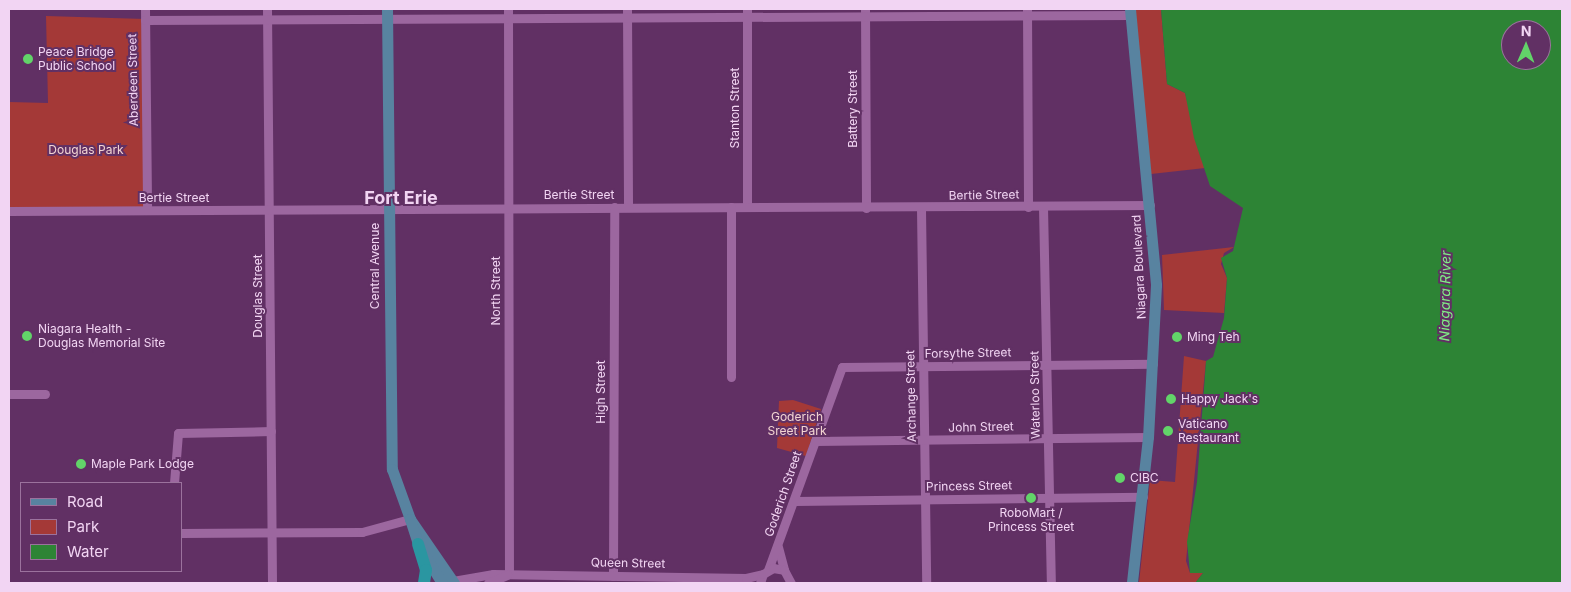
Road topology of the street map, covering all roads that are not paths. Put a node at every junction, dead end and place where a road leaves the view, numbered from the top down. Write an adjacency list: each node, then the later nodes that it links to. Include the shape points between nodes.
1 (145, 9): 11 (street, Aberdeen Street)
2 (267, 9): 10 (street, Douglas Street)
3 (627, 12): 4 (street); 8 (street); 15 (street)
4 (747, 12): 9 (street); 17 (street, Stanton Street)
5 (1027, 12): 6 (street); 9 (street); 18 (street)
6 (1130, 12): 12 (main road, Niagara Boulevard)
7 (387, 13): 8 (street); 10 (street); 13 (main road, Central Avenue)
8 (508, 13): 20 (street, North Street)
9 (865, 13): 21 (street, Battery Street)
10 (267, 19): 11 (street); 24 (street, Douglas Street)
11 (145, 20): 23 (street, Aberdeen Street)
12 (1150, 205): 19 (street, Bertie Street); 27 (main road, Niagara Boulevard, via 1156,285)
13 (389, 207): 20 (street, Bertie Street); 24 (street, Bertie Street); 43 (main road, Central Avenue, via 391,452 393,480)
14 (614, 207): 15 (street, Bertie Street); 20 (street, Bertie Street); 51 (street, High Street)
15 (628, 207): 16 (street, Bertie Street)
16 (732, 207): 17 (street, Bertie Street); 30 (street)
17 (747, 207): 21 (street, Bertie Street)
18 (1028, 207): 19 (street, Bertie Street); 22 (street, Bertie Street)
19 (1043, 207): 26 (street, Waterloo Street)
20 (508, 208): 50 (street, North Street)
21 (866, 208): 22 (street, Bertie Street)
22 (921, 209): 28 (street, Archange Street)
23 (147, 210): 24 (street, Bertie Street); 25 (street, Bertie Street)
24 (270, 210): 33 (street, Douglas Street)
25 (9, 211)
26 (1047, 364): 27 (street, Forsythe Street); 28 (street, Forsythe Street); 35 (street, Waterloo Street)
27 (1153, 364): 34 (main road, Niagara Boulevard)
28 (923, 366): 29 (street, Forsythe Street); 36 (street, Archange Street)
29 (844, 367): 37 (street, Goderich Street, via 836,377)
30 (731, 377)
31 (9, 394): 32 (street)
32 (45, 394)
33 (271, 431): 38 (street, via 178,433); 45 (street, Douglas Street)
34 (1148, 437): 35 (street, John Street); 39 (main road, Niagara Boulevard)
35 (1048, 438): 36 (street, John Street); 40 (street, Waterloo Street)
36 (924, 440): 37 (street, John Street); 41 (street, Archange Street)
37 (815, 441): 42 (street, Goderich Street)
38 (174, 482)
39 (1143, 497): 40 (street, Princess Street); 62 (main road, Niagara Boulevard)
40 (1049, 498): 41 (street, Princess Street); 61 (street, Waterloo Street)
41 (925, 499): 42 (street, Princess Street); 60 (street, Archange Street)
42 (795, 501): 47 (street, Goderich Street)
43 (410, 519): 45 (street, via 362,532); 46 (main road, Central Avenue); 55 (main road, Central Avenue)
44 (182, 533): 45 (street)
45 (272, 533): 53 (street, Douglas Street)
46 (418, 544): 54 (highway, via 426,570); 55 (main road, Central Avenue)
47 (778, 547): 48 (street, Goderich Street); 49 (street, Goderich Street)
48 (784, 570): 49 (street, Queen Street); 59 (street, Goderich Street)
49 (765, 572): 52 (street, Queen Street); 58 (street, Goderich Street)
50 (509, 574): 51 (street, Queen Street); 55 (street, Queen Street); 56 (street, Queen Street); 57 (street)
51 (613, 576): 52 (street, Queen Street)
52 (750, 581)
53 (272, 583)
54 (424, 583)
55 (448, 583)
56 (467, 583)
57 (488, 583)
58 (760, 583)
59 (791, 583)
60 (926, 583)
61 (1051, 583)
62 (1132, 583)

